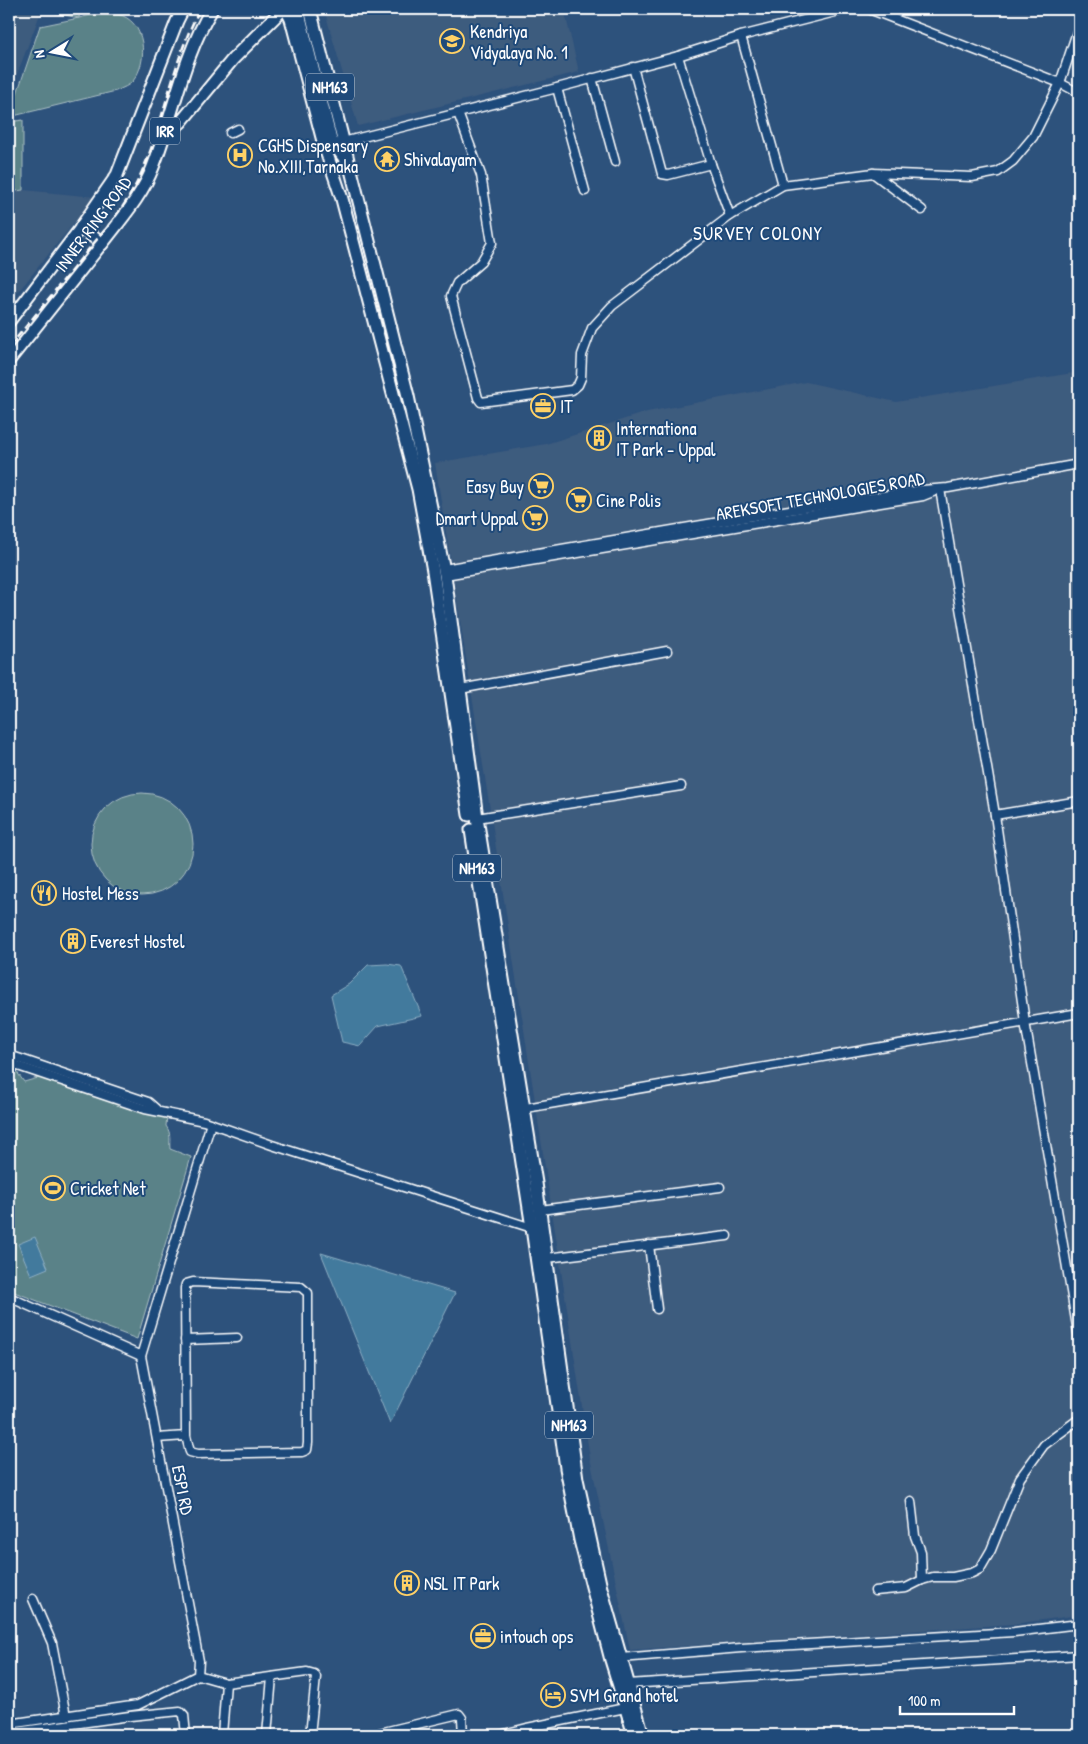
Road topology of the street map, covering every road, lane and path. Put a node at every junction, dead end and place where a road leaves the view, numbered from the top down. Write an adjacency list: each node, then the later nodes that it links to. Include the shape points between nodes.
1 (183, 9): 26 (highway, INNER RING ROAD / IRR, via 117,175)
2 (212, 9): 17 (highway, INNER RING ROAD / IRR, via 195,44)
3 (284, 9): 17 (highway, via 233,59 181,122); 43 (highway, NH163, via 292,19 418,489)
4 (298, 9): 18 (highway, NH163, via 331,140)
5 (310, 9): 18 (highway, NH163)
6 (848, 9): 9 (street)
7 (869, 9): 13 (street)
8 (1079, 26): 13 (street)
9 (741, 36): 10 (street); 22 (street)
10 (678, 56): 11 (street); 20 (street)
11 (633, 67): 12 (street); 20 (street, via 662,174)
12 (592, 78): 14 (street); 19 (street)
13 (1060, 83): 15 (street); 21 (street, via 1033,137 1013,161 998,172 972,177)
14 (557, 88): 16 (street); 23 (street)
15 (1079, 93)
16 (458, 113): 18 (street); 25 (street, via 481,175 492,243 481,262 457,283 451,296 481,402 572,390 581,378 582,355 592,328 612,306)
17 (163, 137): 27 (highway, INNER RING ROAD / IRR, via 136,201)
18 (339, 143): 32 (highway, NH163, via 350,166 408,396)
19 (615, 162)
20 (711, 164): 25 (street)
21 (873, 173): 22 (street); 24 (street)
22 (783, 185): 25 (street)
23 (585, 191)
24 (922, 210)
25 (730, 216)
26 (82, 227): 27 (highway); 28 (main road, INNER RING ROAD / IRR)
27 (102, 244): 29 (main road, INNER RING ROAD / IRR)
28 (9, 322)
29 (9, 361)
30 (1079, 464): 31 (street, AREKSOFT TECHNOLOGIES ROAD)
31 (940, 489): 32 (street, AREKSOFT TECHNOLOGIES ROAD, via 923,496); 37 (street)
32 (444, 572): 34 (highway, NH163)
33 (667, 651): 34 (street)
34 (460, 689): 38 (highway, NH163)
35 (681, 786): 38 (street)
36 (1079, 801): 37 (street)
37 (995, 815): 40 (street)
38 (477, 818): 43 (highway, NH163)
39 (1079, 1013): 40 (street)
40 (1025, 1022): 43 (street); 55 (street)
41 (9, 1055): 44 (street, via 148,1102)
42 (9, 1063): 44 (street)
43 (518, 1109): 47 (highway, NH163); 48 (highway, NH163)
44 (157, 1110): 45 (street)
45 (211, 1123): 48 (street); 57 (street, ESPI RD)
46 (720, 1187): 47 (street)
47 (540, 1210): 48 (highway, NH163)
48 (537, 1228): 51 (highway, NH163); 63 (highway, NH163, via 564,1459 580,1540)
49 (727, 1236): 50 (street)
50 (649, 1245): 51 (street); 53 (street)
51 (547, 1258): 63 (highway, NH163, via 577,1479)
52 (9, 1297): 57 (street)
53 (657, 1309)
54 (237, 1338): 56 (street)
55 (1079, 1338)
56 (185, 1340): 59 (street); 59 (street, via 186,1284 291,1286 301,1287 308,1293 307,1450 198,1454 190,1452)
57 (141, 1356): 60 (street, ESPI RD)
58 (1079, 1419): 62 (street, via 1044,1445 1020,1478 983,1567 967,1574)
59 (186, 1436): 60 (street)
60 (157, 1438): 69 (street, ESPI RD, via 199,1661)
61 (911, 1501): 62 (street, via 915,1536 921,1552)
62 (922, 1580): 64 (street, via 906,1588)
63 (597, 1589): 68 (highway, NH163); 74 (highway, NH163)
64 (874, 1590)
65 (33, 1600): 76 (street, via 52,1644)
66 (1079, 1624): 68 (street, via 1014,1632)
67 (1079, 1655): 72 (street)
68 (621, 1658): 72 (highway, NH163)
69 (198, 1675): 71 (street); 73 (street, via 138,1706)
70 (272, 1677): 71 (street); 85 (street); 86 (street, via 311,1672 316,1677)
71 (226, 1683): 84 (street)
72 (628, 1684): 91 (highway, NH163)
73 (129, 1707): 75 (street); 77 (street)
74 (626, 1708): 89 (street); 90 (highway, NH163)
75 (95, 1712): 76 (street); 79 (street)
76 (66, 1716): 78 (street)
77 (130, 1716): 79 (street); 83 (street, via 180,1711 184,1715)
78 (47, 1718): 80 (street); 81 (street)
79 (97, 1721): 81 (street)
80 (9, 1724)
81 (49, 1732): 82 (street)
82 (9, 1733)
83 (186, 1735)
84 (222, 1735)
85 (267, 1735)
86 (310, 1735)
87 (371, 1735): 88 (street, via 459,1714)
88 (463, 1735)
89 (500, 1735)
90 (634, 1735)
91 (643, 1735)

